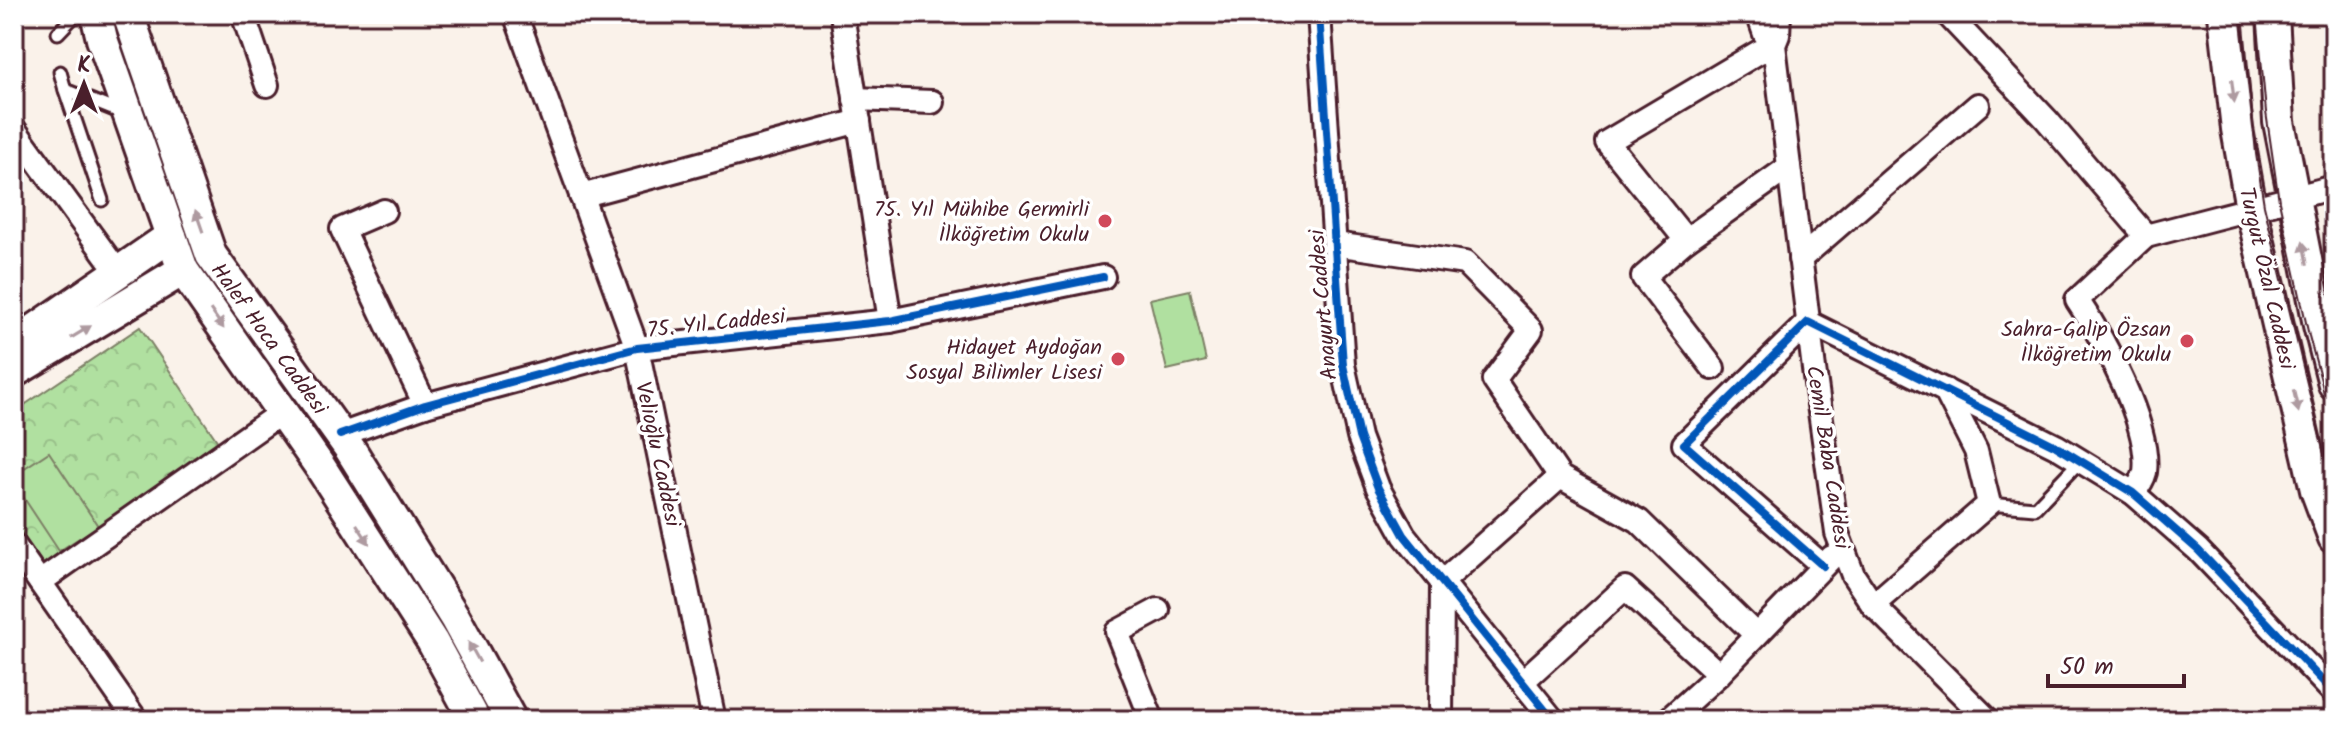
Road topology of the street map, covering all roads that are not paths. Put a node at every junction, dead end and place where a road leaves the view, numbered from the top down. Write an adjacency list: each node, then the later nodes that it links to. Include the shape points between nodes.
1 (76, 14): 13 (lane)
2 (96, 14): 21 (main road, Halef Hoca Caddesi)
3 (128, 14): 49 (main road, Halef Hoca Caddesi, one-way to 3, via 211,255)
4 (243, 14): 16 (street)
5 (515, 14): 25 (street, Velioğlu Caddesi)
6 (842, 14): 20 (street)
7 (1319, 14): 33 (street, Anayurt Caddesi)
8 (1758, 14): 14 (street, Cemil Baba Caddesi)
9 (1779, 14): 14 (street, Cemil Baba Caddesi)
10 (1947, 14): 31 (street)
11 (2224, 14): 28 (main road, Turgut Özal Caddesi, one-way to 28)
12 (2273, 14): 26 (main road, Turgut Özal Caddesi, via 2279,122)
13 (58, 33)
14 (1774, 47): 23 (street, Cemil Baba Caddesi); 32 (street, via 1607,142)
15 (60, 72): 17 (lane)
16 (267, 85)
17 (65, 90): 21 (lane); 27 (lane)
18 (932, 102): 20 (street)
19 (1978, 105): 34 (street)
20 (857, 110): 25 (street); 38 (street)
21 (129, 115): 30 (main road, Halef Hoca Caddesi)
22 (14, 129): 36 (street)
23 (1789, 167): 32 (street); 34 (street, Cemil Baba Caddesi)
24 (2334, 187): 26 (street)
25 (581, 196): 42 (street, Velioğlu Caddesi)
26 (2294, 197): 28 (street); 40 (main road, Turgut Özal Caddesi, one-way to 26)
27 (102, 200)
28 (2251, 208): 31 (street); 54 (main road, Turgut Özal Caddesi, one-way to 54, via 2316,490)
29 (384, 211): 47 (street, via 342,229)
30 (171, 236): 35 (main road, Halef Hoca Caddesi); 36 (main road)
31 (2146, 236): 52 (street, via 2077,300 2113,359 2138,424 2144,475)
32 (1686, 240): 43 (street, via 1643,277)
33 (1335, 244): 51 (street, via 1465,263 1531,330 1494,380); 59 (street, Anayurt Caddesi, via 1343,365 1359,437 1378,488 1404,535)
34 (1800, 259): 39 (street, Cemil Baba Caddesi)
35 (183, 270): 44 (main road, one-way to 35); 48 (main road, Halef Hoca Caddesi, one-way to 48)
36 (118, 272): 41 (main road)
37 (1103, 277): 38 (street, 75. Yıl Caddesi)
38 (890, 321): 42 (street, 75. Yıl Caddesi)
39 (1808, 322): 46 (street); 56 (street, Cemil Baba Caddesi); 57 (street, via 1684,444)
40 (2327, 322): 45 (main road, Turgut Özal Caddesi)
41 (14, 344)
42 (637, 348): 47 (street, 75. Yıl Caddesi); 69 (street, Velioğlu Caddesi)
43 (1713, 368)
44 (14, 372)
45 (2334, 384)
46 (1945, 390): 50 (street); 53 (street, via 1976,451)
47 (425, 405): 49 (street, 75. Yıl Caddesi)
48 (282, 412): 58 (street); 67 (main road, Halef Hoca Caddesi, one-way to 67, via 432,641)
49 (340, 435): 68 (main road, Halef Hoca Caddesi, one-way to 49, via 455,618)
50 (2081, 460): 52 (street); 53 (lane, via 2035,508)
51 (1560, 477): 59 (street); 62 (street, via 1639,521)
52 (2133, 493): 65 (street, via 2198,550)
53 (1989, 504): 60 (street)
54 (2334, 538)
55 (14, 545): 58 (street)
56 (1841, 547): 57 (street); 60 (street, Cemil Baba Caddesi)
57 (1823, 566): 62 (street)
58 (40, 582): 66 (street)
59 (1442, 582): 64 (street, Anayurt Caddesi); 72 (street)
60 (1873, 605): 75 (street, Cemil Baba Caddesi)
61 (1158, 610): 71 (street, via 1117,632)
62 (1756, 635): 63 (street)
63 (1719, 674): 64 (street, via 1625,588); 74 (street)
64 (1523, 681): 73 (street, Anayurt Caddesi)
65 (2334, 693)
66 (136, 720)
67 (475, 720)
68 (511, 720)
69 (714, 720)
70 (1144, 720): 71 (street)
71 (1152, 720)
72 (1441, 720)
73 (1553, 720)
74 (1668, 720)
75 (1988, 720)

